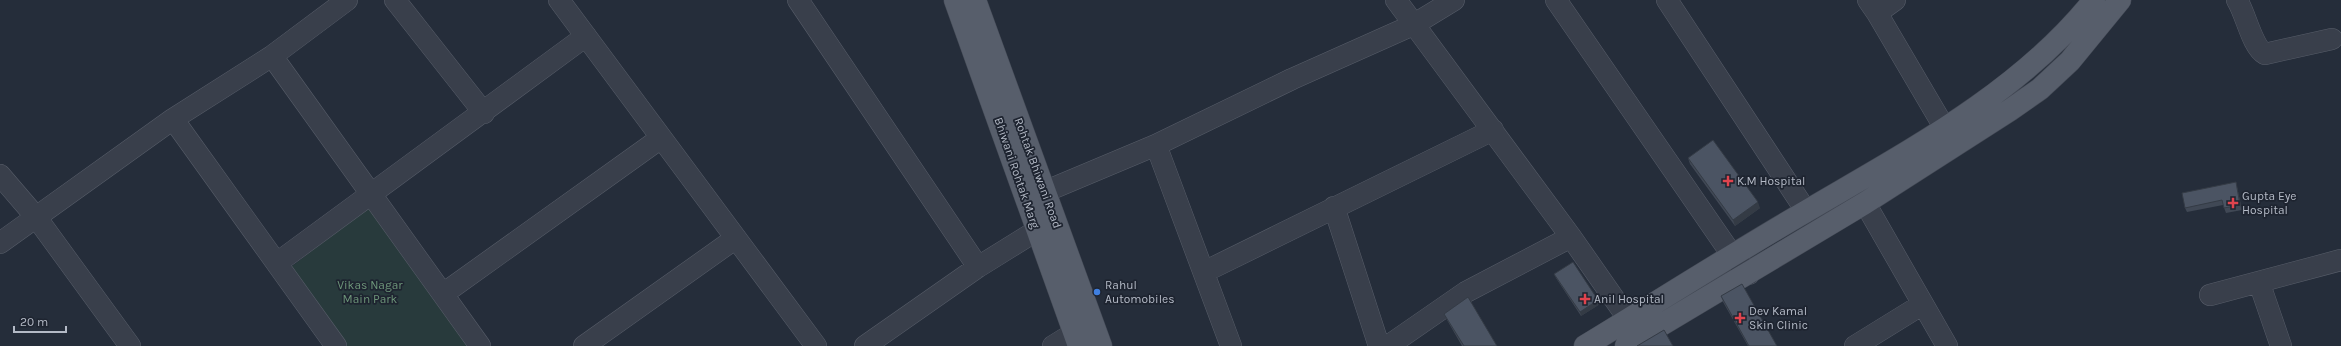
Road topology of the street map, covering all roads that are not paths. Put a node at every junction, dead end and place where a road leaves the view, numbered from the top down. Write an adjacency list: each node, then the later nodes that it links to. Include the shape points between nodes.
1 (347, 0): 19 (street)
2 (395, 0): 20 (street)
3 (559, 0): 17 (street)
4 (798, 0): 40 (street)
5 (955, 0): 33 (main road, Bhiwani Rohtak Marg)
6 (975, 0): 27 (main road, Rohtak Bhiwani Road)
7 (1396, 0): 16 (street)
8 (1454, 0): 16 (street)
9 (1556, 0): 37 (street)
10 (1667, 0): 31 (street)
11 (1895, 0): 15 (street)
12 (2094, 0): 22 (main road, via 2052,48 2007,85)
13 (2120, 0): 29 (main road, via 2070,61 2040,89)
14 (2237, 0): 18 (street, via 2257,46 2265,54)
15 (1872, 6): 22 (street)
16 (1413, 26): 23 (street); 25 (street, via 1292,79)
17 (586, 36): 20 (street); 24 (street)
18 (2332, 39)
19 (272, 56): 21 (street); 28 (street)
20 (484, 113): 28 (street)
21 (173, 119): 32 (street); 39 (street)
22 (1944, 127): 31 (main road, via 1906,153)
23 (1493, 130): 30 (street); 34 (street)
24 (661, 138): 35 (street); 44 (street)
25 (1156, 145): 27 (street); 41 (street)
26 (0, 174): 32 (street)
27 (1044, 192): 33 (main road, Rohtak Bhiwani Road)
28 (372, 194): 39 (street); 44 (street)
29 (1865, 203): 42 (main road); 46 (street)
30 (1334, 207): 41 (street); 58 (street)
31 (1806, 211): 37 (main road)
32 (36, 217): 36 (street); 50 (street)
33 (1045, 224): 40 (street); 48 (main road, Bhiwani Rohtak Marg)
34 (1571, 237): 47 (street); 59 (street, via 1466,292)
35 (736, 238): 53 (street); 54 (street)
36 (0, 242)
37 (1732, 255): 42 (street); 47 (main road)
38 (2341, 260): 43 (street)
39 (278, 263): 51 (street)
40 (978, 267): 49 (street)
41 (1204, 272): 57 (street)
42 (1749, 274): 61 (main road)
43 (2259, 282): 45 (street); 64 (street)
44 (443, 294): 52 (street)
45 (2210, 294)
46 (1923, 304): 62 (street); 63 (street)
47 (1629, 320): 60 (main road)
48 (1082, 333): 55 (street); 56 (main road)
49 (872, 344)
50 (130, 346)
51 (336, 346)
52 (480, 346)
53 (584, 346)
54 (816, 346)
55 (1053, 346)
56 (1101, 346)
57 (1231, 346)
58 (1379, 346)
59 (1388, 346)
60 (1585, 346)
61 (1626, 346)
62 (1855, 346)
63 (1947, 346)
64 (2281, 346)

